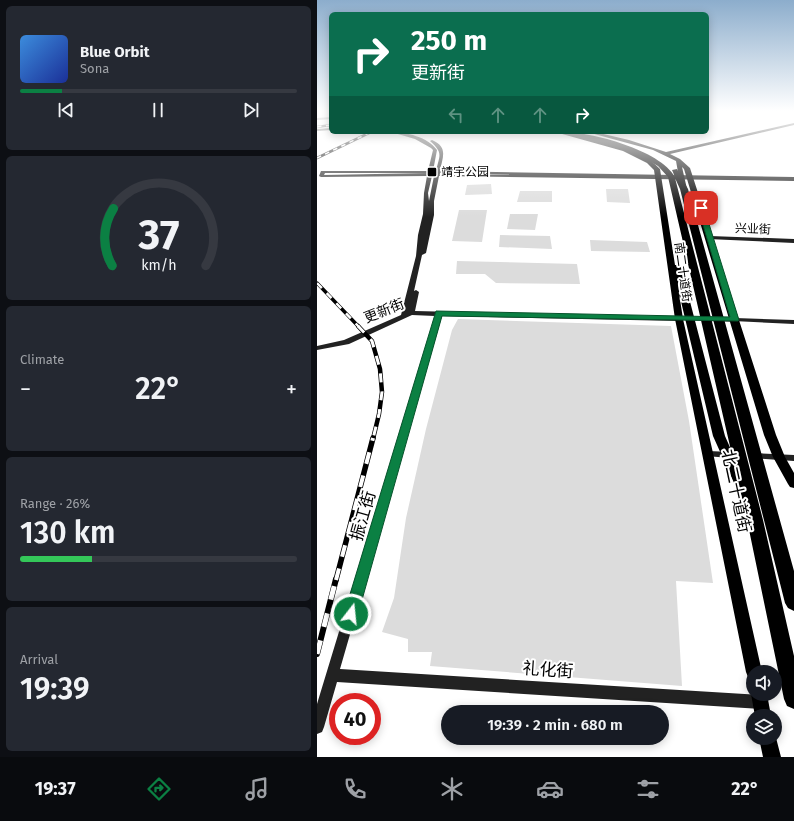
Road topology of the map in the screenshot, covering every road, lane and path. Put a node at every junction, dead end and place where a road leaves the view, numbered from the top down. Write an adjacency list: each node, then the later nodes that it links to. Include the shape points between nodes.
1 (433, 146): 13 (street)
2 (439, 146): 13 (street, via 441,153)
3 (612, 146): 10 (main road)
4 (618, 146): 30 (highway, via 641,154 663,166 670,174)
5 (630, 146): 17 (highway, via 657,156 675,170)
6 (639, 146): 9 (main road)
7 (701, 146): 9 (main road)
8 (710, 146): 11 (main road, via 687,152)
9 (666, 154): 10 (main road); 11 (main road)
10 (638, 155): 12 (main road)
11 (679, 157): 12 (main road); 14 (main road); 17 (main road)
12 (649, 161): 15 (main road, via 657,169)
13 (434, 173): 13 (street, via 323,172 321,176); 15 (street); 21 (street, via 426,193 426,214)
14 (690, 177): 15 (street); 16 (street); 18 (main road)
15 (659, 178): 22 (main road)
16 (794, 179)
17 (684, 189): 31 (highway)
18 (710, 238): 19 (street, 兴业街); 23 (main road)
19 (794, 241)
20 (439, 313): 21 (street, 更新街); 22 (street, 更新街); 33 (street, 振江街)
21 (408, 314): 25 (street, 更新街, via 346,342)
22 (685, 319): 23 (street); 26 (main road, 北二十道街); 30 (main road, via 719,436)
23 (735, 320): 24 (street); 27 (main road)
24 (794, 322)
25 (317, 348)
26 (708, 454): 27 (street); 32 (main road, 北二十道街)
27 (779, 457): 28 (street); 29 (main road)
28 (794, 458)
29 (794, 484)
30 (755, 520): 34 (highway)
31 (794, 603)
32 (753, 665)
33 (333, 674): 35 (street, 礼化街); 36 (street, 振江街)
34 (794, 699)
35 (761, 704)
36 (317, 727)
37 (769, 745): 38 (main road)
38 (772, 757)

